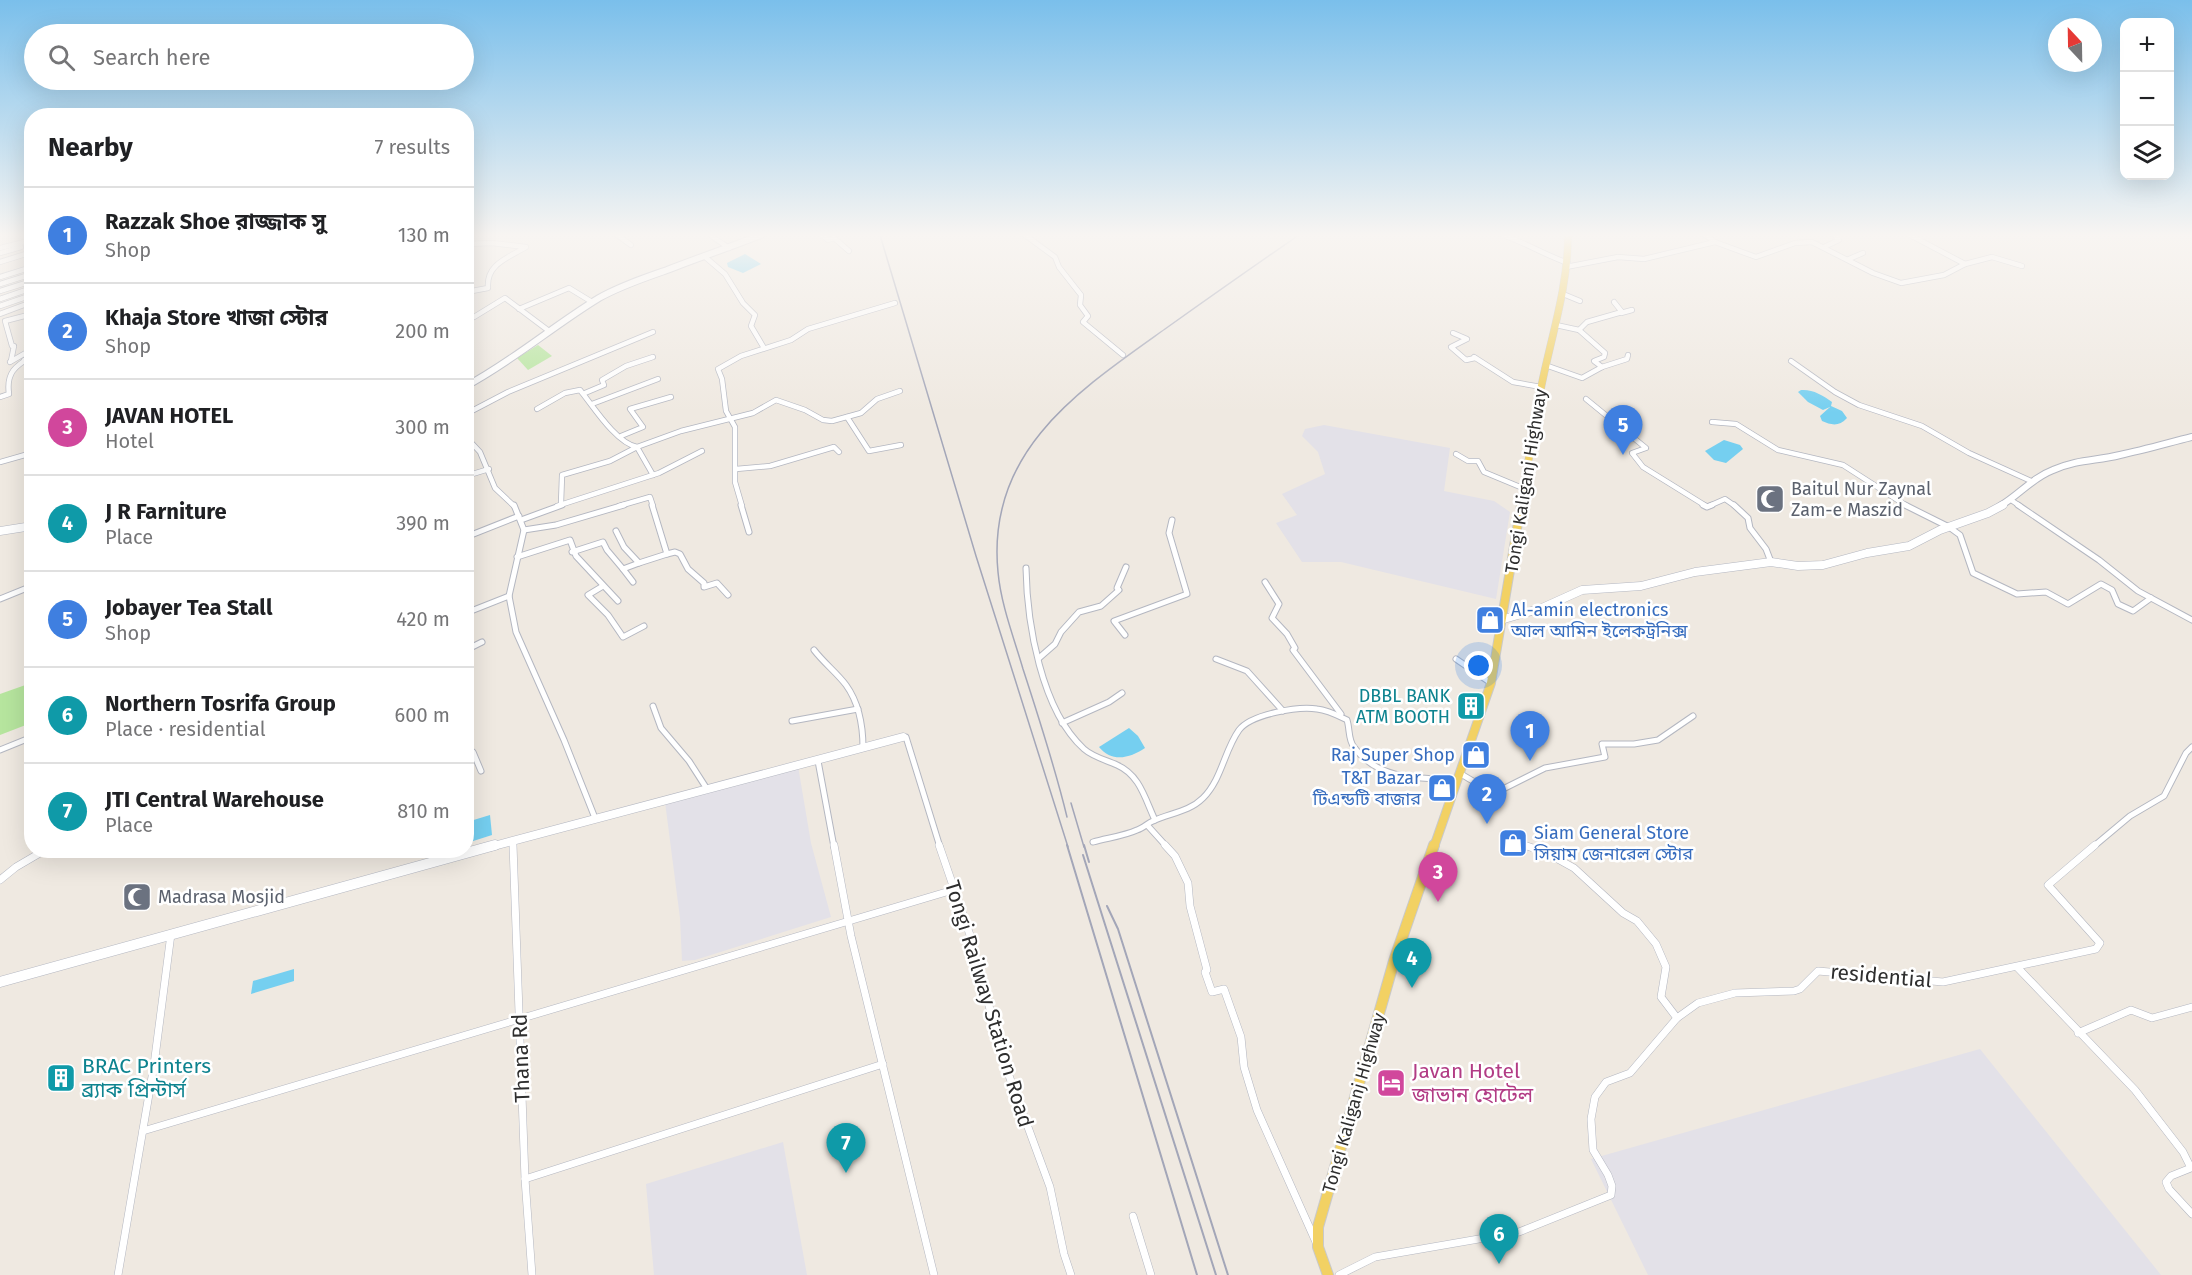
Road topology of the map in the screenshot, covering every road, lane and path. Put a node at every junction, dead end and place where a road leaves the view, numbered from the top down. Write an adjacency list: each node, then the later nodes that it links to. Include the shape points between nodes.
1 (553, 294): 15 (street)
2 (579, 294): 10 (street)
3 (608, 294): 10 (street)
4 (738, 294): 26 (street, via 755,315 751,326)
5 (1081, 294): 28 (street, via 1080,305 1088,316 1083,322)
6 (1563, 294): 21 (main road, Tongi Kaliganj Highway)
7 (1564, 294): 9 (street)
8 (24, 298): 14 (street)
9 (1580, 301)
10 (592, 302): 23 (street)
11 (1614, 302): 17 (street, via 1623,310)
12 (895, 303): 26 (street, via 842,317)
13 (24, 305): 18 (street)
14 (0, 306)
15 (519, 309): 20 (street, via 505,298); 23 (street)
16 (1632, 310): 17 (street)
17 (1621, 313): 22 (street, via 1587,322)
18 (0, 314)
19 (24, 316): 32 (street, via 5,321 14,346)
20 (474, 317)
21 (1556, 325): 22 (street); 34 (main road, Tongi Kaliganj Highway)
22 (1579, 330): 35 (street, via 1605,353 1594,361)
23 (549, 331): 38 (street)
24 (653, 332): 46 (street, via 536,378)
25 (1453, 333): 39 (street, via 1467,339 1451,347 1466,360 1475,357 1513,382)
26 (764, 348): 49 (street, via 717,369)
27 (24, 354): 32 (street)
28 (1123, 355)
29 (1628, 355): 35 (street, via 1627,359)
30 (653, 357): 41 (street, via 620,370 605,378 604,385)
31 (24, 360): 36 (street)
32 (11, 361): 36 (street)
33 (1791, 361): 65 (street, via 1859,405 1922,426)
34 (1548, 366): 35 (street, via 1582,378); 39 (main road, Tongi Kaliganj Highway)
35 (1602, 367)
36 (12, 368): 42 (street, via 6,380 9,394)
37 (658, 379): 45 (street)
38 (474, 382)
39 (1541, 387): 66 (main road, Tongi Kaliganj Highway)
40 (900, 391): 48 (street)
41 (585, 393): 45 (street); 47 (street, via 574,390)
42 (0, 397)
43 (671, 397): 51 (street, via 630,409 643,427)
44 (1586, 399): 81 (street, via 1646,447 1632,453 1643,467 1707,507 1725,499 1732,503 1748,518)
45 (592, 404): 51 (street)
46 (474, 409)
47 (537, 409)
48 (847, 417): 49 (street, via 823,420 776,400); 53 (street, via 869,450)
49 (730, 420): 55 (street, via 681,431); 62 (street, via 736,435)
50 (1712, 422): 72 (street, via 1732,423 1770,446 1838,464)
51 (621, 436): 55 (street)
52 (2192, 437): 65 (street, via 2118,456 2085,459)
53 (901, 445)
54 (474, 446): 61 (street)
55 (637, 447): 64 (street); 68 (street, via 602,464 562,475)
56 (702, 452): 64 (street)
57 (839, 452): 62 (street, via 834,447 770,466)
58 (1456, 454): 66 (street, via 1468,461 1478,461 1484,472)
59 (24, 455): 60 (street)
60 (0, 462)
61 (489, 469): 63 (street); 69 (street, via 495,488 514,505)
62 (736, 469): 76 (street, via 737,491)
63 (474, 474)
64 (653, 475): 68 (street)
65 (2031, 481): 67 (street)
66 (1525, 489): 96 (main road, Tongi Kaliganj Highway)
67 (2011, 500): 72 (street); 93 (street)
68 (561, 504): 69 (street)
69 (520, 518): 73 (street); 77 (street)
70 (1172, 520): 99 (street, via 1169,533 1187,594 1172,596 1155,607 1114,621)
71 (24, 527): 74 (street)
72 (1948, 528): 81 (street, via 1909,546 1823,565); 93 (street, via 1965,543 1973,573 2017,594 2040,591 2068,604 2101,584 2112,590 2118,604 2133,611)
73 (524, 530): 79 (street, via 548,528 650,497); 80 (street)
74 (0, 531)
75 (616, 531): 82 (street)
76 (749, 532)
77 (474, 534)
78 (572, 552): 80 (street, via 569,540); 85 (street, via 603,542); 88 (street)
79 (668, 554): 82 (street); 91 (street, via 680,554 704,587 717,583)
80 (517, 557): 90 (street)
81 (1771, 561): 96 (street, via 1695,572 1641,586 1582,590)
82 (639, 563): 85 (street)
83 (1126, 567): 103 (street, via 1119,590 1101,606 1079,612 1055,644)
84 (1026, 568): 103 (street, via 1029,619)
85 (623, 569): 86 (street)
86 (633, 582)
87 (1265, 582): 112 (street, via 1279,604 1272,618)
88 (603, 586): 94 (street); 98 (street, via 588,595 623,637)
89 (24, 589): 92 (street)
90 (509, 596): 95 (street); 125 (street, via 516,632)
91 (728, 596)
92 (0, 598)
93 (2151, 598): 97 (street)
94 (618, 601)
95 (474, 610)
96 (1504, 619): 106 (main road, Tongi Kaliganj Highway)
97 (2192, 620)
98 (644, 626)
99 (1125, 635)
100 (482, 642): 101 (street)
101 (474, 646)
102 (814, 650): 109 (street, via 846,685)
103 (1039, 657): 114 (street)
104 (1216, 659): 110 (street, via 1247,671)
105 (1456, 659): 106 (street)
106 (1491, 683): 123 (main road, Tongi Kaliganj Highway)
107 (1122, 693): 114 (street)
108 (653, 706): 124 (street, via 657,723)
109 (858, 709): 113 (street); 118 (street)
110 (1283, 711): 112 (street, via 1315,708); 126 (street, via 1260,716 1241,728 1203,798 1170,817)
111 (1694, 716): 123 (street, via 1679,721 1662,739 1602,744 1605,757 1545,768 1503,789 1488,790)
112 (1347, 720): 123 (street, via 1354,748 1376,767 1400,777)
113 (792, 721)
114 (1062, 723): 126 (street, via 1088,752 1132,775)
115 (903, 737): 118 (street); 135 (street, Tongi Railway Station Road)
116 (24, 740): 119 (street)
117 (2192, 747): 138 (street, residential, via 2164,796 2130,816 2048,885 2099,946)
118 (863, 748): 121 (street)
119 (0, 750)
120 (474, 754): 122 (street)
121 (818, 761): 124 (street); 136 (street)
122 (481, 771)
123 (1459, 777): 149 (main road, Tongi Kaliganj Highway, via 1394,961 1318,1227)
124 (707, 789): 125 (street)
125 (595, 818): 128 (street)
126 (1155, 820): 127 (street)
127 (1148, 826): 129 (street); 149 (street, via 1175,856 1188,883 1212,992 1224,989 1241,1036 1244,1067 1257,1110)
128 (513, 841): 131 (street); 141 (street, Thana Rd)
129 (1093, 842)
130 (1523, 845): 142 (street, via 1574,868 1637,921 1656,944 1666,967 1661,997)
131 (474, 852)
132 (31, 858): 134 (street)
133 (450, 858): 137 (street)
134 (0, 880)
135 (953, 890): 136 (street); 153 (street, Tongi Railway Station Road, via 971,938 1004,1062 1050,1187)
136 (848, 920): 141 (street); 144 (street)
137 (171, 934): 139 (street); 145 (street)
138 (2017, 967): 142 (street, residential, via 1943,982 1818,971 1800,989 1735,993 1698,1003); 143 (street)
139 (0, 982)
140 (2192, 1007): 143 (street, via 2152,1018 2131,1010)
141 (520, 1018): 145 (street); 146 (street, Thana Rd)
142 (1677, 1018): 156 (street, residential, via 1630,1073 1606,1082 1595,1097 1591,1119 1593,1150 1608,1175 1611,1195 1518,1232 1375,1257)
143 (2078, 1033): 147 (street, via 2134,1090 2190,1163 2191,1168 2166,1182)
144 (883, 1064): 146 (street); 152 (street)
145 (143, 1131): 150 (street)
146 (525, 1179): 151 (street, Thana Rd)
147 (2192, 1214)
148 (1133, 1216): 154 (street)
149 (1318, 1247): 155 (main road, Tongi Kaliganj Highway)
150 (118, 1275)
151 (532, 1275)
152 (934, 1275)
153 (1071, 1275)
154 (1151, 1275)
155 (1328, 1275)
156 (1339, 1275)

